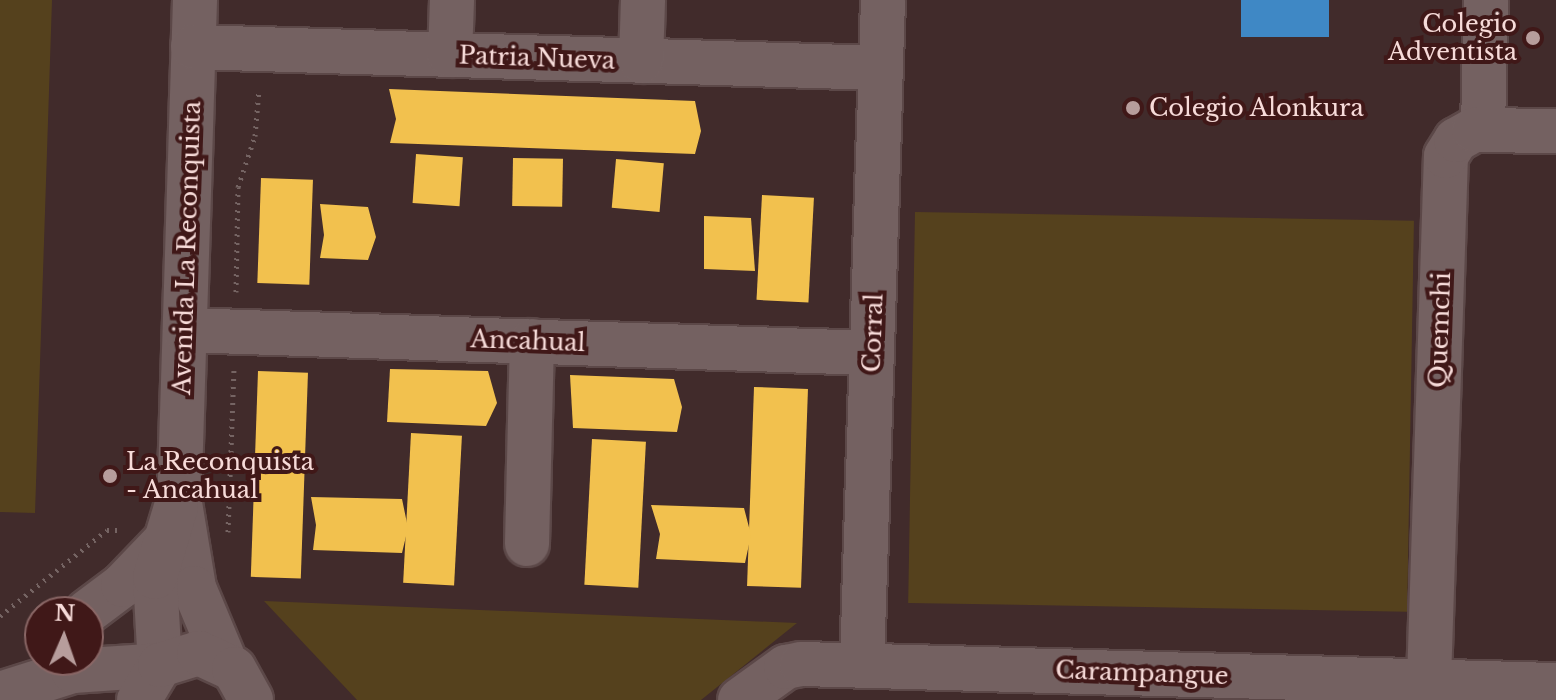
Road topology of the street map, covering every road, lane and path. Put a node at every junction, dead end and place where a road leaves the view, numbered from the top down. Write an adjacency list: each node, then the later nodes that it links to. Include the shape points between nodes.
1 (195, 0): 6 (street, Avenida La Reconquista)
2 (452, 0): 7 (street)
3 (643, 0): 8 (street)
4 (883, 0): 9 (street, Corral)
5 (1486, 0): 10 (street)
6 (193, 47): 7 (street, Patria Nueva); 12 (street, Avenida La Reconquista)
7 (450, 55): 8 (street, Patria Nueva)
8 (641, 61): 9 (street, Patria Nueva)
9 (881, 68): 14 (street, Corral)
10 (1483, 128): 11 (street); 24 (street, Quemchi, via 1456,140 1445,166)
11 (1556, 131)
12 (185, 330): 13 (street, Ancahual); 15 (street, Avenida La Reconquista)
13 (532, 341): 14 (street, Ancahual); 18 (street)
14 (872, 353): 22 (street, Corral)
15 (179, 497): 17 (street, Avenida La Reconquista); 26 (street, Avenida La Reconquista, via 194,588)
16 (124, 532): 20 (path, via 107,530)
17 (167, 539): 19 (street); 25 (street, Avenida La Reconquista, via 155,577)
18 (527, 544)
19 (104, 599)
20 (0, 616)
21 (24, 660): 23 (street)
22 (862, 665): 24 (street, Carampangue); 28 (street, Carampangue, via 792,664)
23 (0, 679)
24 (1429, 681): 27 (street, Carampangue)
25 (149, 683): 26 (street, via 199,653); 29 (street, via 73,671)
26 (247, 685)
27 (1556, 685)
28 (777, 686): 30 (street, Carampangue)
29 (0, 694)
30 (740, 700)

